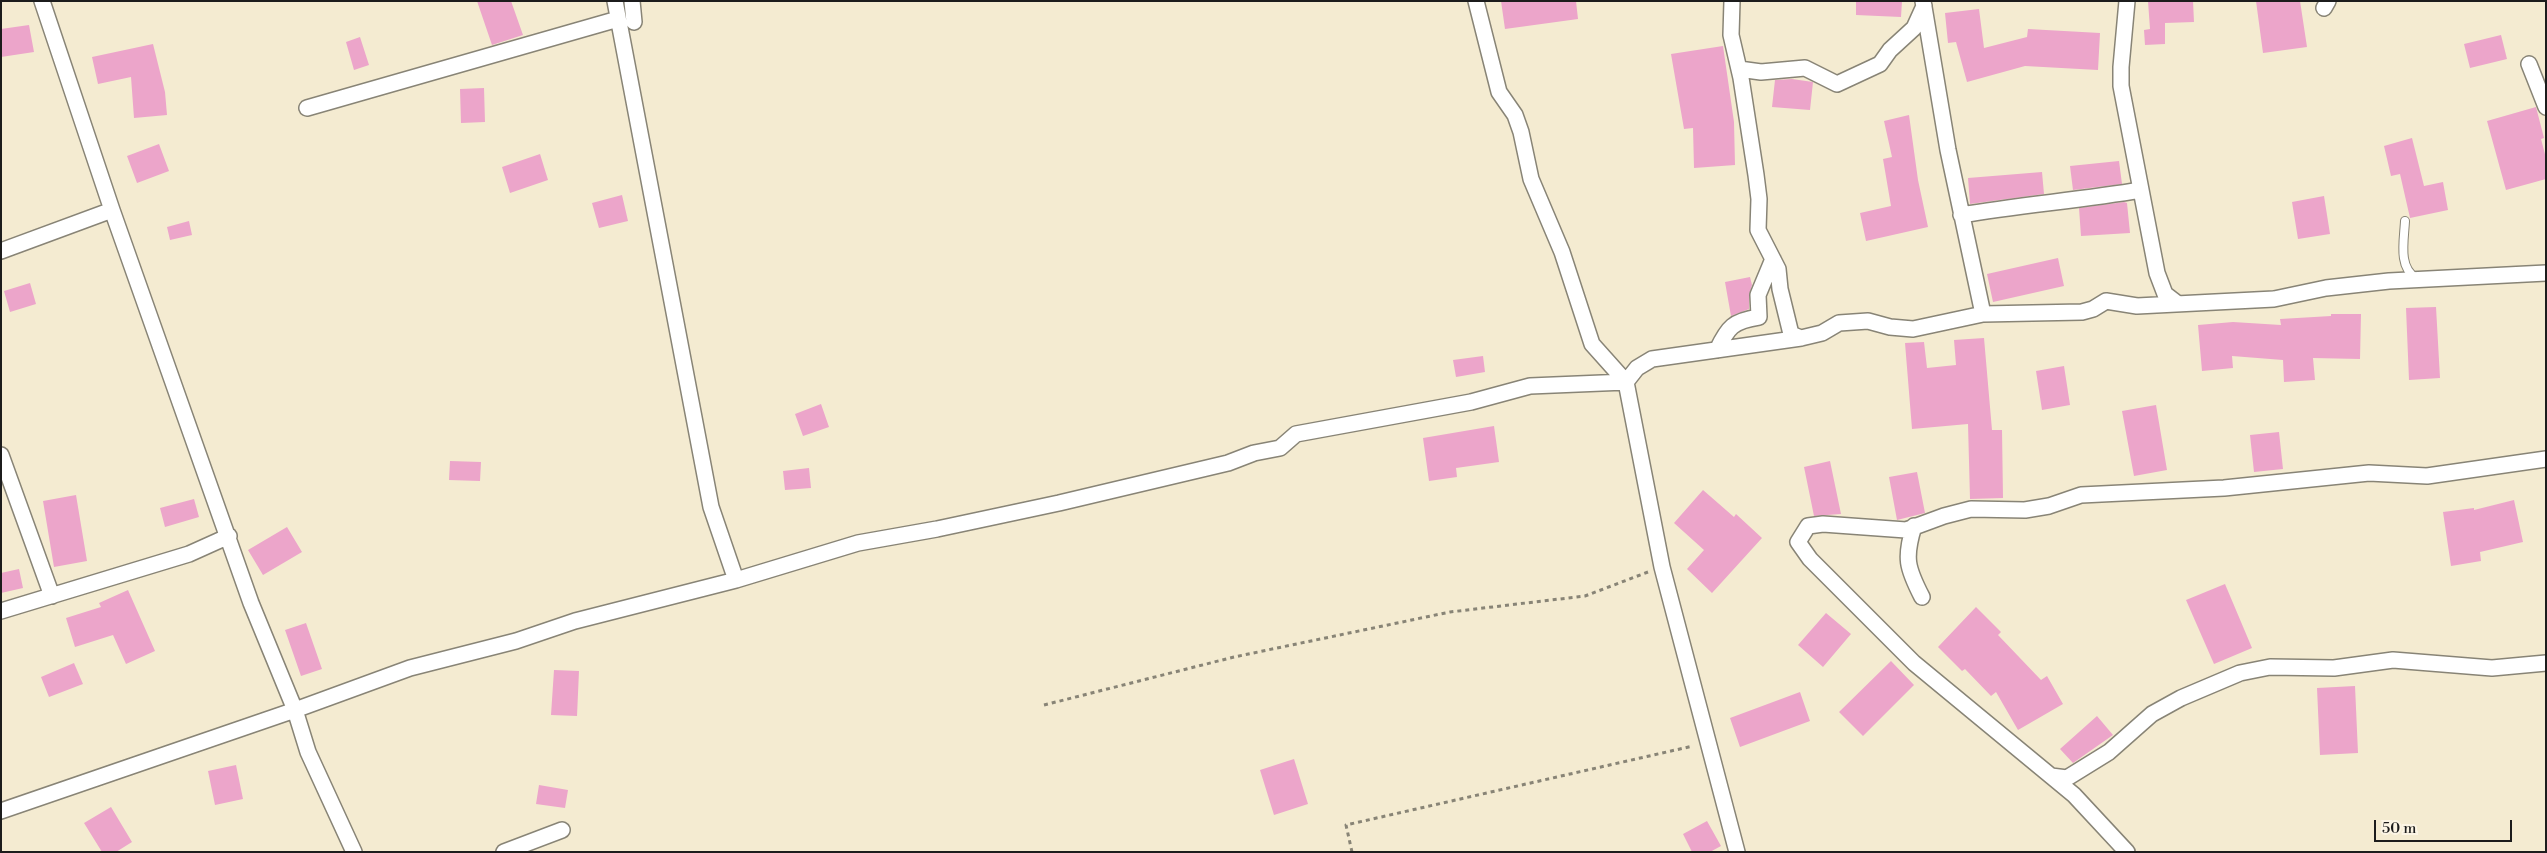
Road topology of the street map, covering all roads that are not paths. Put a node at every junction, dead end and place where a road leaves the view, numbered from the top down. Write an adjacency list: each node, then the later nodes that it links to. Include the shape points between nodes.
1 (42, 1): 15 (street)
2 (615, 1): 8 (street)
3 (632, 1): 9 (street)
4 (1476, 1): 26 (street, via 1499,92 1516,115 1531,179 1562,252 1592,344)
5 (1732, 1): 11 (street, via 1731,35)
6 (2127, 1): 14 (street, via 2121,86)
7 (1924, 4): 11 (street, via 1914,28 1880,64 1837,84 1804,68 1761,72); 16 (street)
8 (618, 19): 13 (street); 31 (street, via 711,507)
9 (634, 22)
10 (2529, 64): 12 (street)
11 (1739, 69): 19 (street, via 1759,199 1758,230)
12 (2546, 107)
13 (307, 108)
14 (2141, 190): 16 (street); 22 (street, via 2157,273 2165,294)
15 (112, 210): 18 (street); 30 (street)
16 (1962, 215): 23 (street)
17 (2405, 221): 21 (lane, via 2404,261 2408,273)
18 (1, 251)
19 (1773, 259): 24 (street, via 1778,269 1791,334); 25 (street, via 1758,295 1760,317 1742,320 1730,327)
20 (2546, 273): 21 (street)
21 (2418, 279): 22 (street, via 2326,288 2274,299)
22 (2178, 304): 23 (street, via 2137,306 2106,301 2082,312)
23 (1982, 314): 24 (street, via 1913,329 1868,321 1839,323)
24 (1801, 338): 25 (street)
25 (1717, 350): 26 (street, via 1652,359 1637,368)
26 (1626, 382): 31 (street, via 1530,386 1471,402 1296,434 1280,448 1228,463 1059,503 858,543); 42 (street, via 1662,567)
27 (1, 455): 32 (street)
28 (2546, 459): 29 (street, via 2427,476 2369,473 2224,488 2081,495 2025,510 1972,509)
29 (1914, 526): 33 (street, via 1907,558); 37 (street, via 1906,530 1815,525 1808,526 1798,542 1810,559 1914,663)
30 (228, 536): 32 (street, via 189,554); 36 (street, via 251,604)
31 (736, 580): 36 (street, via 574,621 516,641 410,668)
32 (52, 596): 34 (street)
33 (1922, 597)
34 (1, 611)
35 (2546, 663): 37 (street, via 2492,668 2393,660 2334,668 2270,667 2240,673 2152,714 2109,752 2067,778)
36 (295, 710): 38 (street); 40 (street, via 308,752)
37 (2051, 776): 43 (street, via 2074,795)
38 (1, 811)
39 (562, 830): 41 (street)
40 (354, 852)
41 (504, 852)
42 (1738, 852)
43 (2127, 852)

